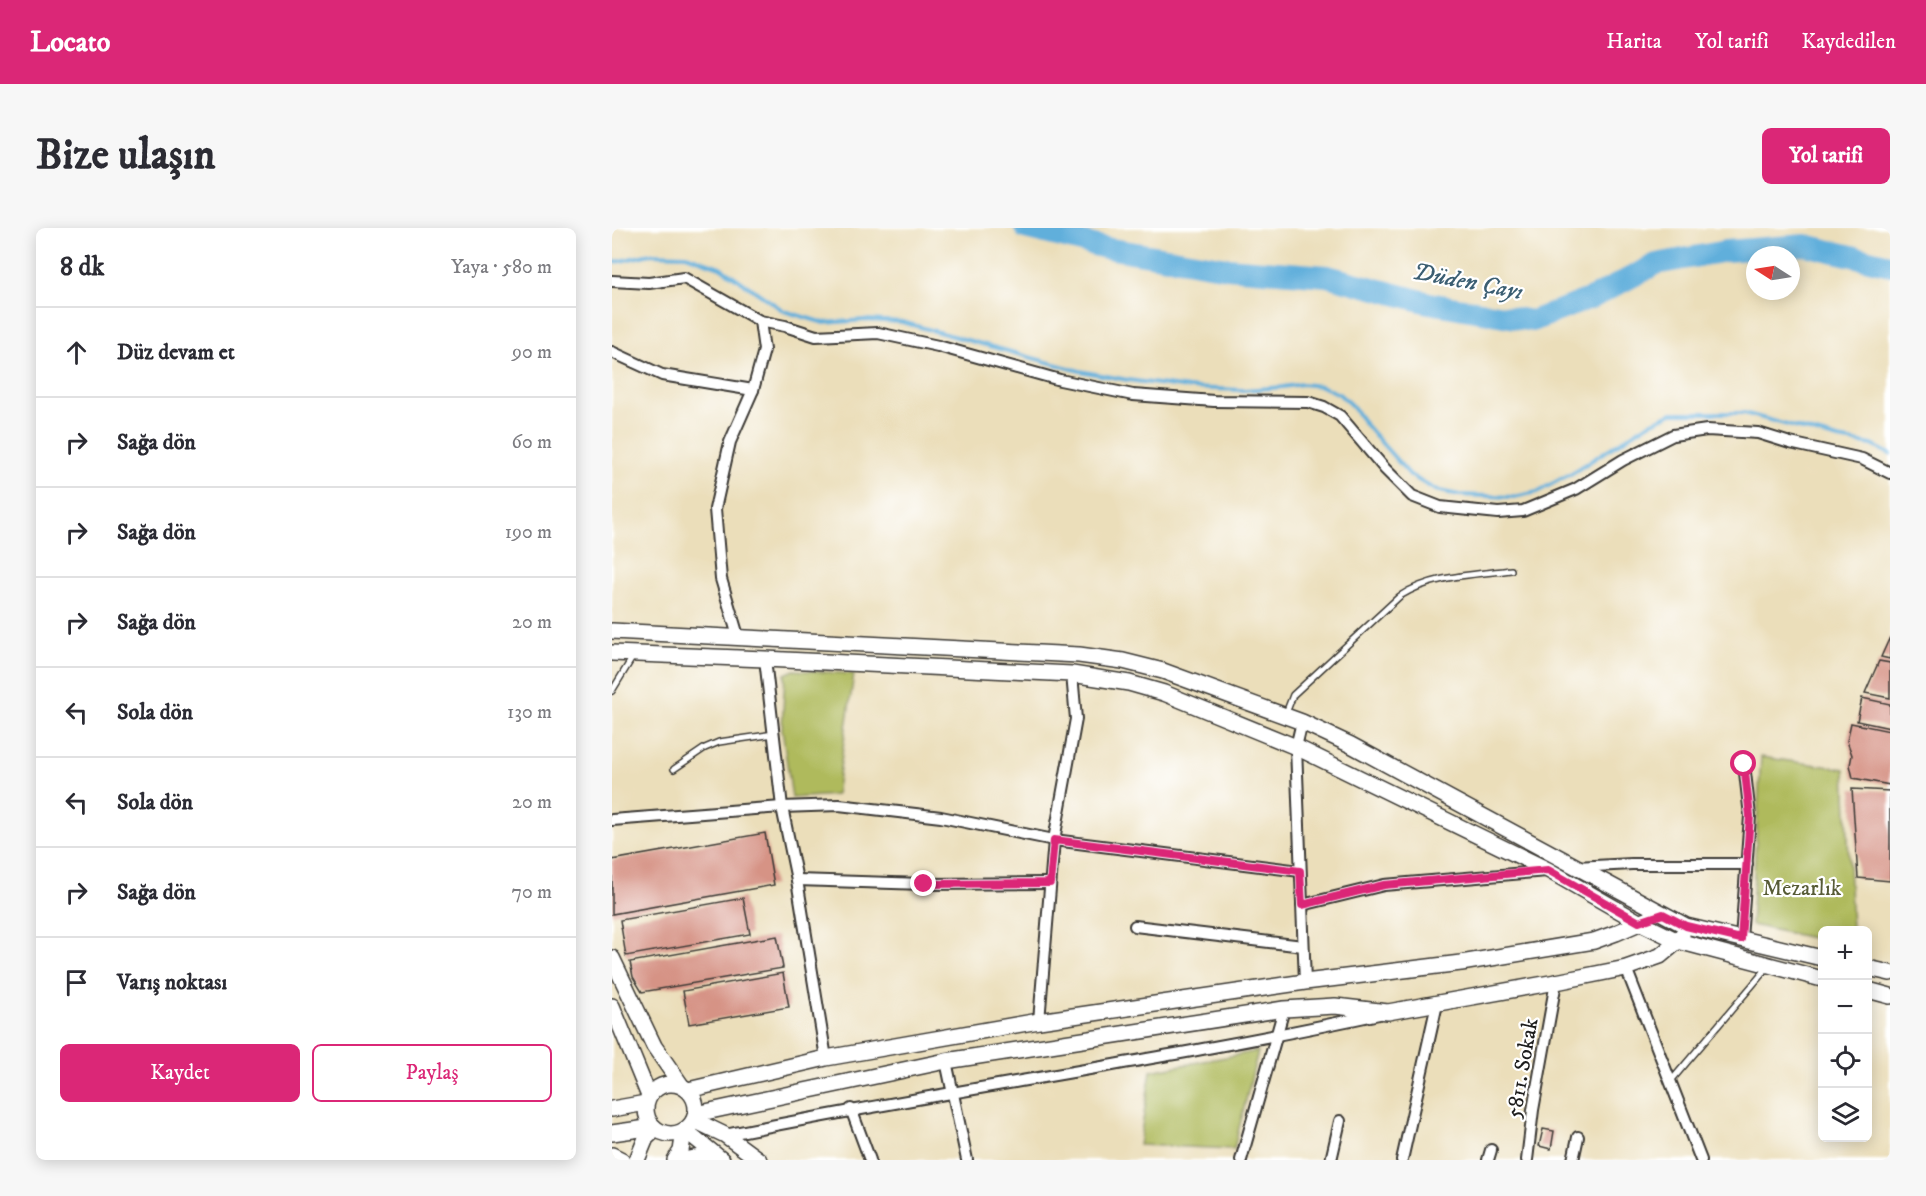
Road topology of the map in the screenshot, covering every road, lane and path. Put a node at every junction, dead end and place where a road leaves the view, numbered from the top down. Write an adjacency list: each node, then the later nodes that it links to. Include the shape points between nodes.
1 (612, 281): 2 (street, via 649,283 684,278)
2 (760, 321): 4 (street, via 764,350); 5 (street, via 816,336 878,333 1133,395 1308,402 1340,416 1412,496 1440,507 1498,513 1523,511 1576,489 1673,435 1707,430 1758,433 1862,459)
3 (612, 352): 4 (street, via 662,375)
4 (753, 390): 8 (street, via 730,442 715,509 722,579)
5 (1890, 473)
6 (1511, 570): 14 (lane, via 1436,580 1410,589 1293,695)
7 (612, 631): 8 (street)
8 (738, 636): 14 (street, via 1079,655 1123,661 1163,671)
9 (612, 653): 10 (street)
10 (634, 654): 11 (street); 13 (lane)
11 (765, 659): 12 (street); 16 (street)
12 (1072, 674): 17 (street, via 1129,682 1164,693); 22 (street, via 1076,719)
13 (612, 691)
14 (1285, 716): 15 (street)
15 (1302, 722): 17 (street); 24 (street)
16 (774, 734): 19 (lane, via 719,742); 20 (street)
17 (1296, 747): 25 (street); 26 (street)
18 (1744, 764): 23 (street, via 1750,816)
19 (674, 770)
20 (782, 807): 21 (street); 22 (street, via 839,806 941,817); 27 (street)
21 (612, 820)
22 (1054, 840): 26 (street); 28 (street)
23 (1747, 864): 24 (street); 34 (street)
24 (1576, 867): 30 (street)
25 (1548, 870): 29 (street, via 1384,885); 31 (street)
26 (1300, 871): 29 (street)
27 (797, 880): 28 (street); 54 (street)
28 (1050, 883): 52 (street)
29 (1302, 905): 36 (street)
30 (1663, 914): 31 (street); 33 (street)
31 (1639, 922): 35 (street); 44 (street, via 1593,940 1461,963)
32 (1135, 926): 36 (street)
33 (1686, 926): 34 (street); 35 (street)
34 (1741, 939): 37 (street)
35 (1678, 941): 39 (street); 40 (street, via 1660,956)
36 (1303, 946): 44 (street)
37 (1818, 957)
38 (612, 958): 57 (street, via 654,1047)
39 (1770, 965): 43 (street); 56 (lane)
40 (1626, 968): 45 (street); 56 (street)
41 (1872, 969): 42 (street)
42 (1890, 973)
43 (1818, 978)
44 (1305, 982): 52 (street)
45 (1556, 982): 48 (street); 80 (street, 5811. Sokak)
46 (1872, 991): 47 (street)
47 (1890, 996)
48 (1437, 1004): 51 (street); 79 (street)
49 (612, 1006): 59 (street)
50 (1284, 1009): 51 (street, via 1335,1006); 53 (street); 55 (street)
51 (1388, 1012): 53 (street)
52 (1039, 1022): 54 (street)
53 (1276, 1036): 58 (street); 77 (street)
54 (826, 1058): 57 (street)
55 (946, 1061): 58 (street); 63 (street)
56 (1671, 1081): 82 (street)
57 (685, 1088): 59 (street, via 674,1083 660,1086); 63 (street, via 696,1105)
58 (953, 1093): 61 (street); 76 (street)
59 (648, 1099): 60 (street); 64 (street, via 647,1117)
60 (612, 1109)
61 (851, 1109): 66 (street); 75 (street)
62 (1340, 1121): 78 (street)
63 (690, 1124): 64 (street, via 670,1134); 66 (street); 71 (street); 73 (street)
64 (655, 1128): 65 (street); 70 (street, via 646,1138)
65 (612, 1133)
66 (725, 1135): 74 (street)
67 (1578, 1137): 81 (street)
68 (612, 1155): 69 (street)
69 (622, 1160)
70 (638, 1160)
71 (675, 1160)
72 (685, 1160): 73 (street, via 704,1156)
73 (722, 1160)
74 (759, 1160)
75 (870, 1160)
76 (967, 1160)
77 (1240, 1160)
78 (1331, 1160)
79 (1402, 1160)
80 (1527, 1160)
81 (1573, 1160)
82 (1701, 1160)

